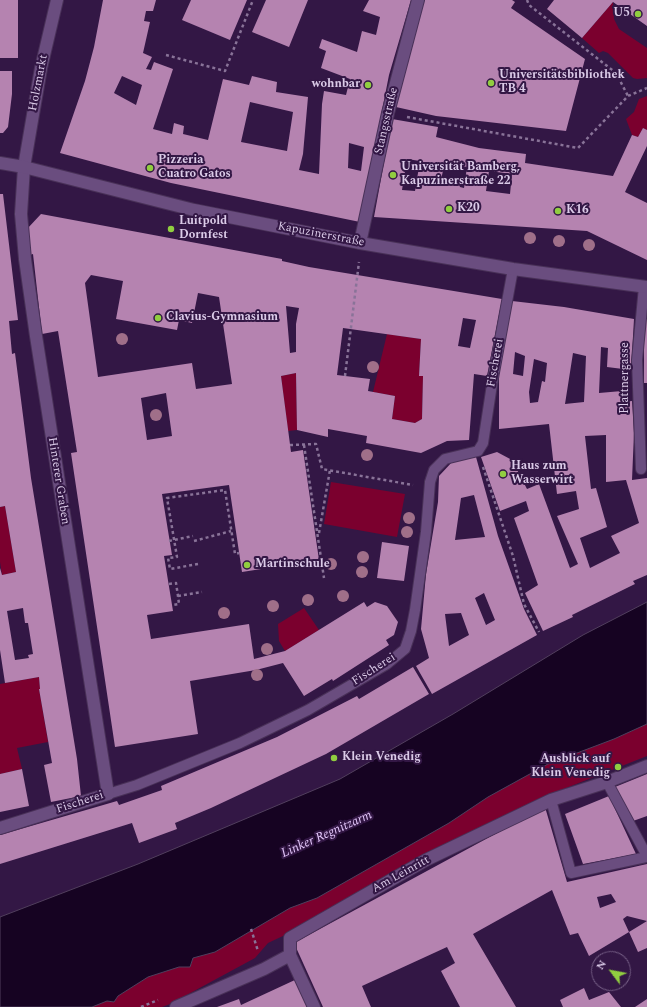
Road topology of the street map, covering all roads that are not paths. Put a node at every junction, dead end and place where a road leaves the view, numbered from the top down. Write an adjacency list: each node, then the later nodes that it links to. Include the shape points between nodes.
1 (57, 0): 4 (street, Holzmarkt, via 41,68)
2 (418, 0): 5 (street, Stangsstraße, via 388,113)
3 (0, 163): 4 (street, Kapuzinerstraße)
4 (24, 167): 5 (street, Kapuzinerstraße, via 194,210); 11 (street, Hinterer Graben, via 21,214 25,259)
5 (360, 243): 6 (street, Kapuzinerstraße)
6 (513, 269): 7 (street, Kapuzinerstraße); 11 (lane, Fischerei, via 483,443 478,451 445,459 434,470 430,482 426,532 411,631 405,649 387,664 308,710 240,743)
7 (645, 287): 8 (lane, Plattnergasse, via 638,360)
8 (641, 469)
9 (647, 766): 10 (street, Am Leinritt)
10 (606, 782): 12 (street, Am Leinritt); 14 (lane)
11 (108, 794): 13 (street, Fischerei)
12 (551, 800): 14 (lane, via 571,873); 15 (street, Am Leinritt, via 426,860 290,938)
13 (0, 828)
14 (647, 856)
15 (290, 955): 16 (street); 17 (street)
16 (176, 1007)
17 (314, 1007)

